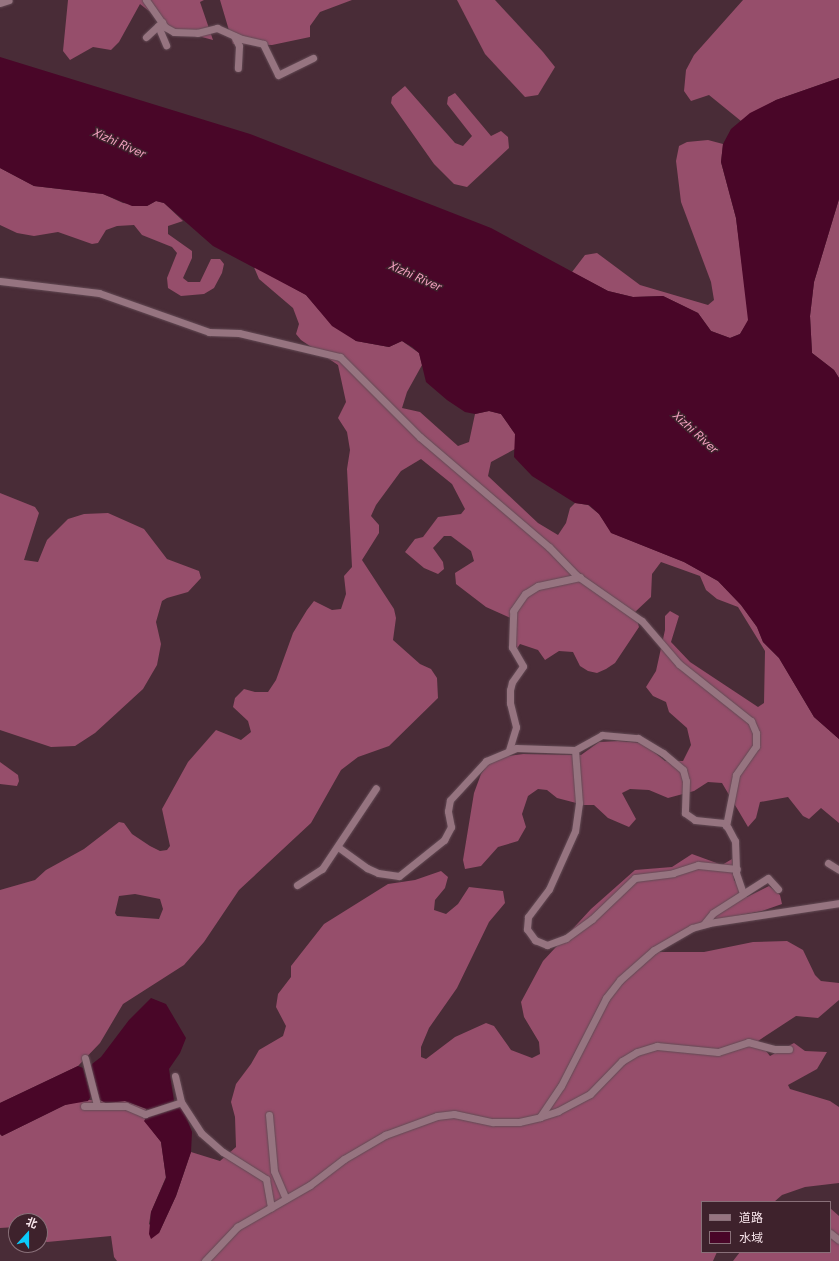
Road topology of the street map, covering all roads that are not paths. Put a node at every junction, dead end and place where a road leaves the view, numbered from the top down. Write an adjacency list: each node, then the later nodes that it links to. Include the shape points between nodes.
1 (9, 0): 3 (street)
2 (146, 0): 4 (street)
3 (0, 4)
4 (160, 24): 5 (street, via 174,32 197,33 217,28); 6 (street); 7 (street)
5 (234, 36): 8 (street, via 263,44 278,75); 9 (street, via 239,46)
6 (146, 37)
7 (166, 45)
8 (313, 58)
9 (238, 68)
10 (0, 281): 11 (street, via 99,293 209,332 239,333 340,357 420,437 550,547)
11 (580, 577): 12 (street, via 538,586 525,594 513,611 512,647 523,666 512,682 510,690 510,703 516,727); 15 (street, via 642,621 675,660 752,721 756,733 756,746 736,775)
12 (509, 750): 13 (street); 16 (street, via 486,761 450,800 449,834 399,876 378,873)
13 (575, 750): 15 (street, via 602,735 645,740 683,770 686,781 685,813 695,820 718,821); 18 (street, via 579,803 576,825 549,889 528,917 527,929 535,940 547,945 566,938 592,919 635,878 673,873 698,865)
14 (376, 788): 16 (street)
15 (726, 826): 18 (street, via 735,841)
16 (338, 847): 20 (street, via 322,868)
17 (828, 863): 19 (street)
18 (737, 870): 22 (street)
19 (839, 870)
20 (297, 885)
21 (778, 889): 22 (street, via 768,878)
22 (743, 893): 24 (street, via 713,913)
23 (839, 903): 24 (street)
24 (704, 924): 32 (street, via 654,950 620,980 606,998 561,1086)
25 (789, 1049): 32 (street, via 775,1049 748,1042 718,1052 657,1046 637,1052 622,1061 590,1094 558,1111)
26 (85, 1058): 30 (street)
27 (175, 1076): 28 (street)
28 (181, 1102): 30 (street, via 145,1114 126,1106); 34 (street, via 201,1133 213,1145 266,1179)
29 (84, 1106): 30 (street)
30 (97, 1106)
31 (269, 1115): 33 (street, via 274,1171)
32 (540, 1117): 33 (street, via 519,1122 493,1122 454,1114 437,1116 385,1135 344,1159)
33 (286, 1199): 34 (street)
34 (271, 1208): 37 (street, via 237,1227)
35 (831, 1234): 36 (street)
36 (839, 1240)
37 (205, 1261)

